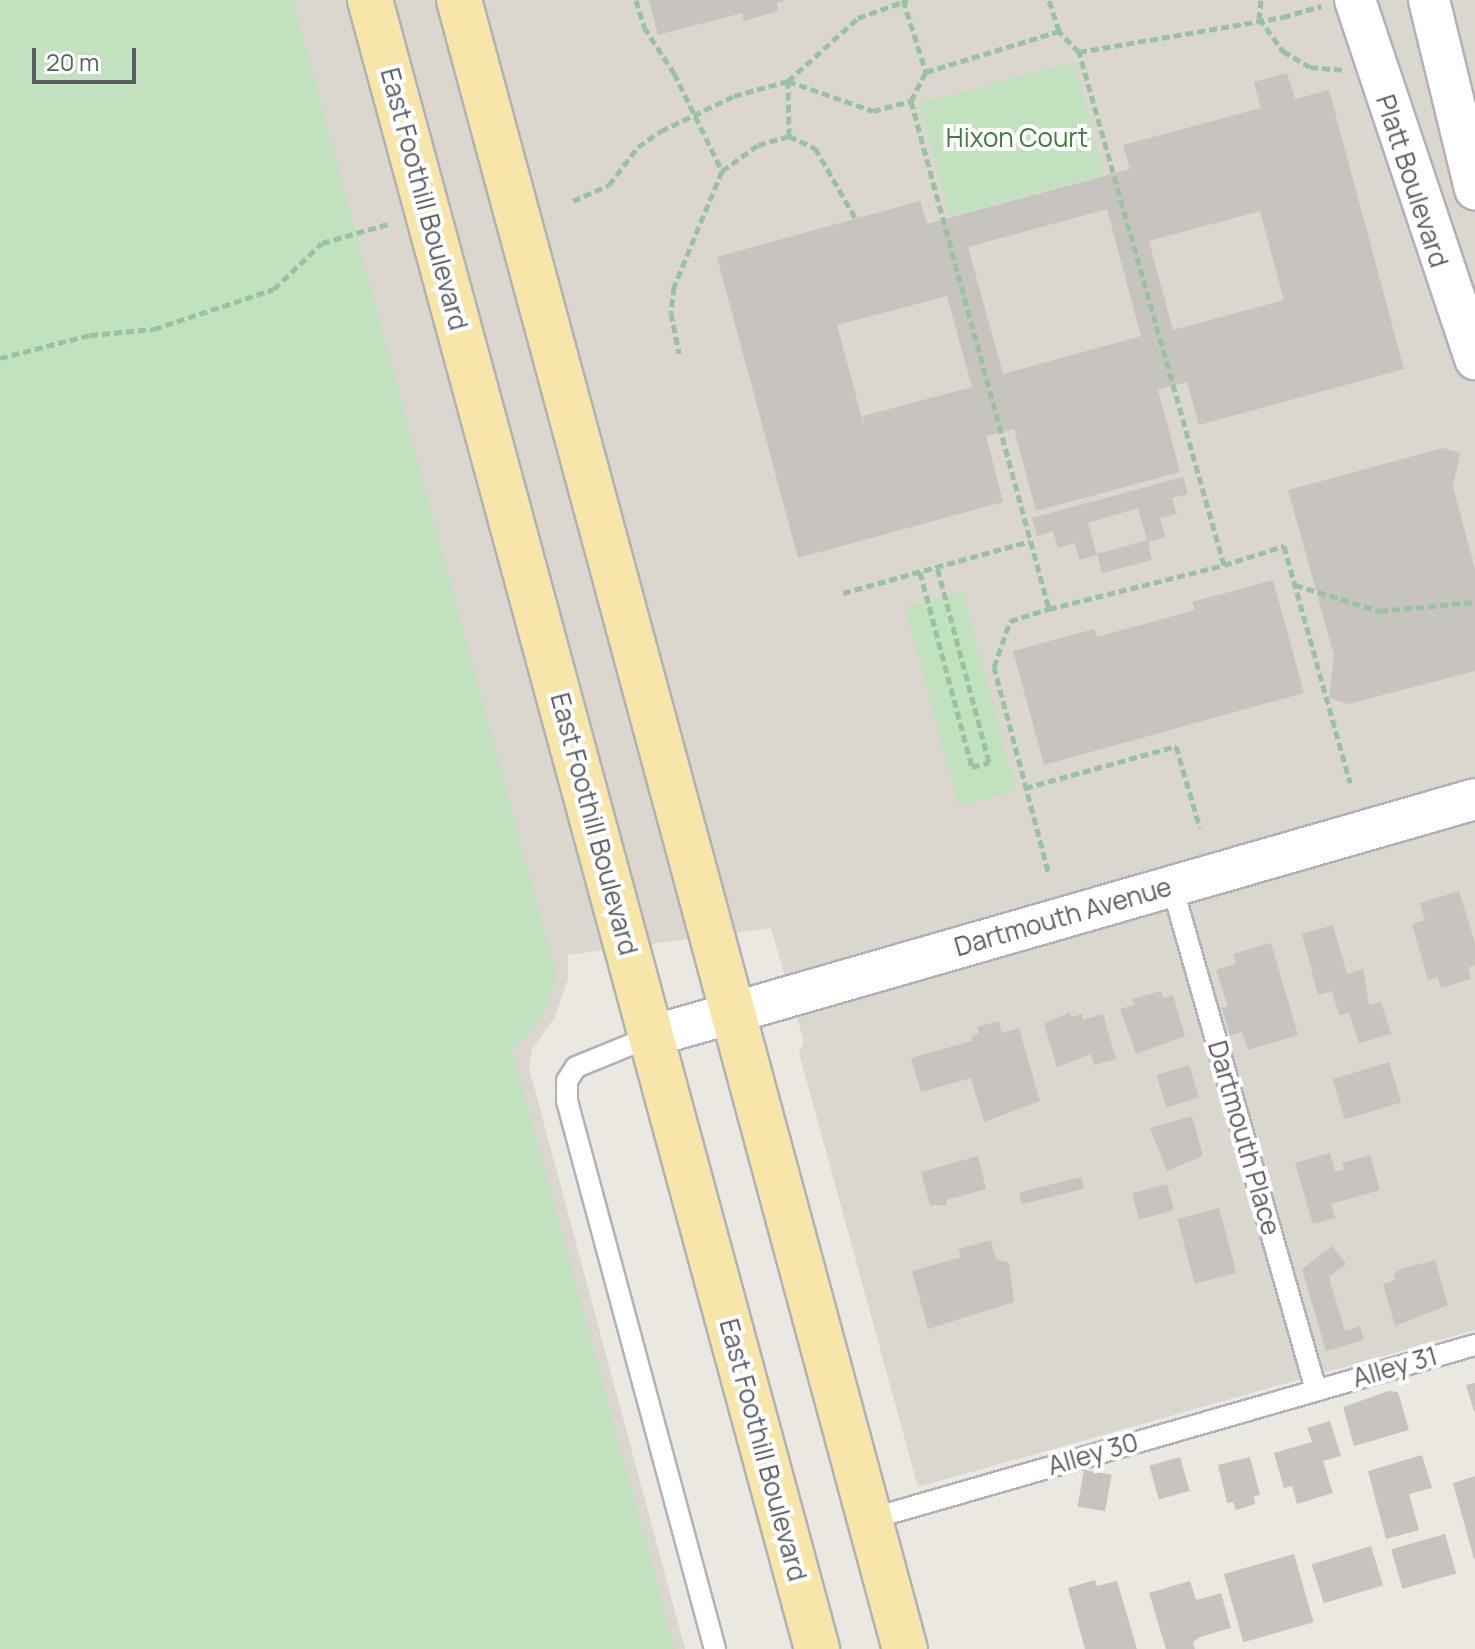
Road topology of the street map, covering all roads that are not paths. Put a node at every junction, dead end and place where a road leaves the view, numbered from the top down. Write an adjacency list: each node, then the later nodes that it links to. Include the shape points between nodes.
1 (370, 0): 10 (main road, East Foothill Boulevard)
2 (459, 0): 9 (main road)
3 (1355, 0): 6 (street, Platt Boulevard)
4 (1429, 0): 5 (street)
5 (1475, 189)
6 (1475, 359)
7 (1475, 799): 8 (street, Dartmouth Avenue)
8 (1172, 886): 9 (street, Dartmouth Avenue); 12 (lane, Dartmouth Place)
9 (729, 1012): 10 (street, Dartmouth Avenue); 13 (main road)
10 (652, 1036): 14 (main road, East Foothill Boulevard); 15 (lane, via 576,1067 567,1081 567,1101)
11 (1475, 1345): 12 (lane, Alley 31)
12 (1316, 1390): 13 (lane, Alley 30)
13 (870, 1519): 18 (main road)
14 (801, 1588): 16 (main road, East Foothill Boulevard); 17 (main road)
15 (715, 1649)
16 (817, 1649)
17 (843, 1649)
18 (905, 1649)

